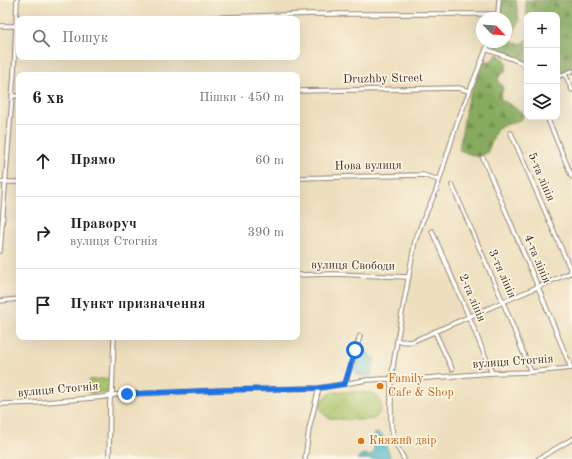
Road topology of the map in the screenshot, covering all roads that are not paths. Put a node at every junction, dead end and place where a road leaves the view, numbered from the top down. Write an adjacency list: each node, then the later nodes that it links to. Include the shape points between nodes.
1 (17, 0): 4 (street)
2 (499, 0): 3 (street)
3 (498, 12)
4 (18, 16)
5 (251, 16): 6 (street)
6 (476, 16)
7 (0, 26): 8 (street)
8 (16, 26)
9 (486, 49): 11 (street); 17 (street)
10 (16, 50): 18 (street)
11 (524, 65)
12 (572, 71): 13 (street)
13 (566, 74): 14 (street); 16 (street)
14 (560, 76)
15 (300, 90): 17 (street, Druzhby Street, via 459,88)
16 (572, 90)
17 (469, 91): 25 (street, via 456,123)
18 (12, 96): 19 (street); 27 (street)
19 (16, 96)
20 (548, 120): 24 (street)
21 (511, 133): 32 (street, 5-та лінія)
22 (482, 158): 35 (street, 4-та лінія)
23 (300, 178): 25 (street, Нова вулиця, via 423,175)
24 (572, 178)
25 (439, 180): 34 (street, via 415,241)
26 (0, 182): 27 (street)
27 (6, 182): 28 (street); 31 (street)
28 (16, 182)
29 (452, 186): 38 (street, 3-тя лінія)
30 (432, 231): 39 (street, 2-га лінія)
31 (0, 251)
32 (572, 273): 35 (street)
33 (300, 275): 34 (street, вулиця Свободи)
34 (409, 277): 43 (street)
35 (538, 287): 38 (street); 44 (street, 4-та лінія)
36 (16, 300): 37 (street)
37 (0, 301)
38 (504, 302): 39 (street); 46 (street, 3-тя лінія)
39 (469, 317): 40 (street); 47 (street, 2-га лінія)
40 (435, 332): 43 (street, via 411,342); 45 (street)
41 (360, 336): 49 (street)
42 (114, 340): 51 (street)
43 (397, 341): 48 (street)
44 (571, 368): 46 (street, вулиця Стогнія)
45 (452, 369)
46 (532, 372): 47 (street, вулиця Стогнія)
47 (492, 373): 48 (street, вулиця Стогнія)
48 (392, 379): 49 (street, вулиця Стогнія); 56 (street, via 391,423 394,441)
49 (345, 384): 50 (street, вулиця Стогнія)
50 (319, 388): 51 (street, вулиця Стогнія); 55 (street)
51 (112, 395): 52 (street, вулиця Стогнія); 54 (street)
52 (0, 404)
53 (572, 439): 57 (street)
54 (108, 459)
55 (305, 459)
56 (404, 459)
57 (538, 459)

